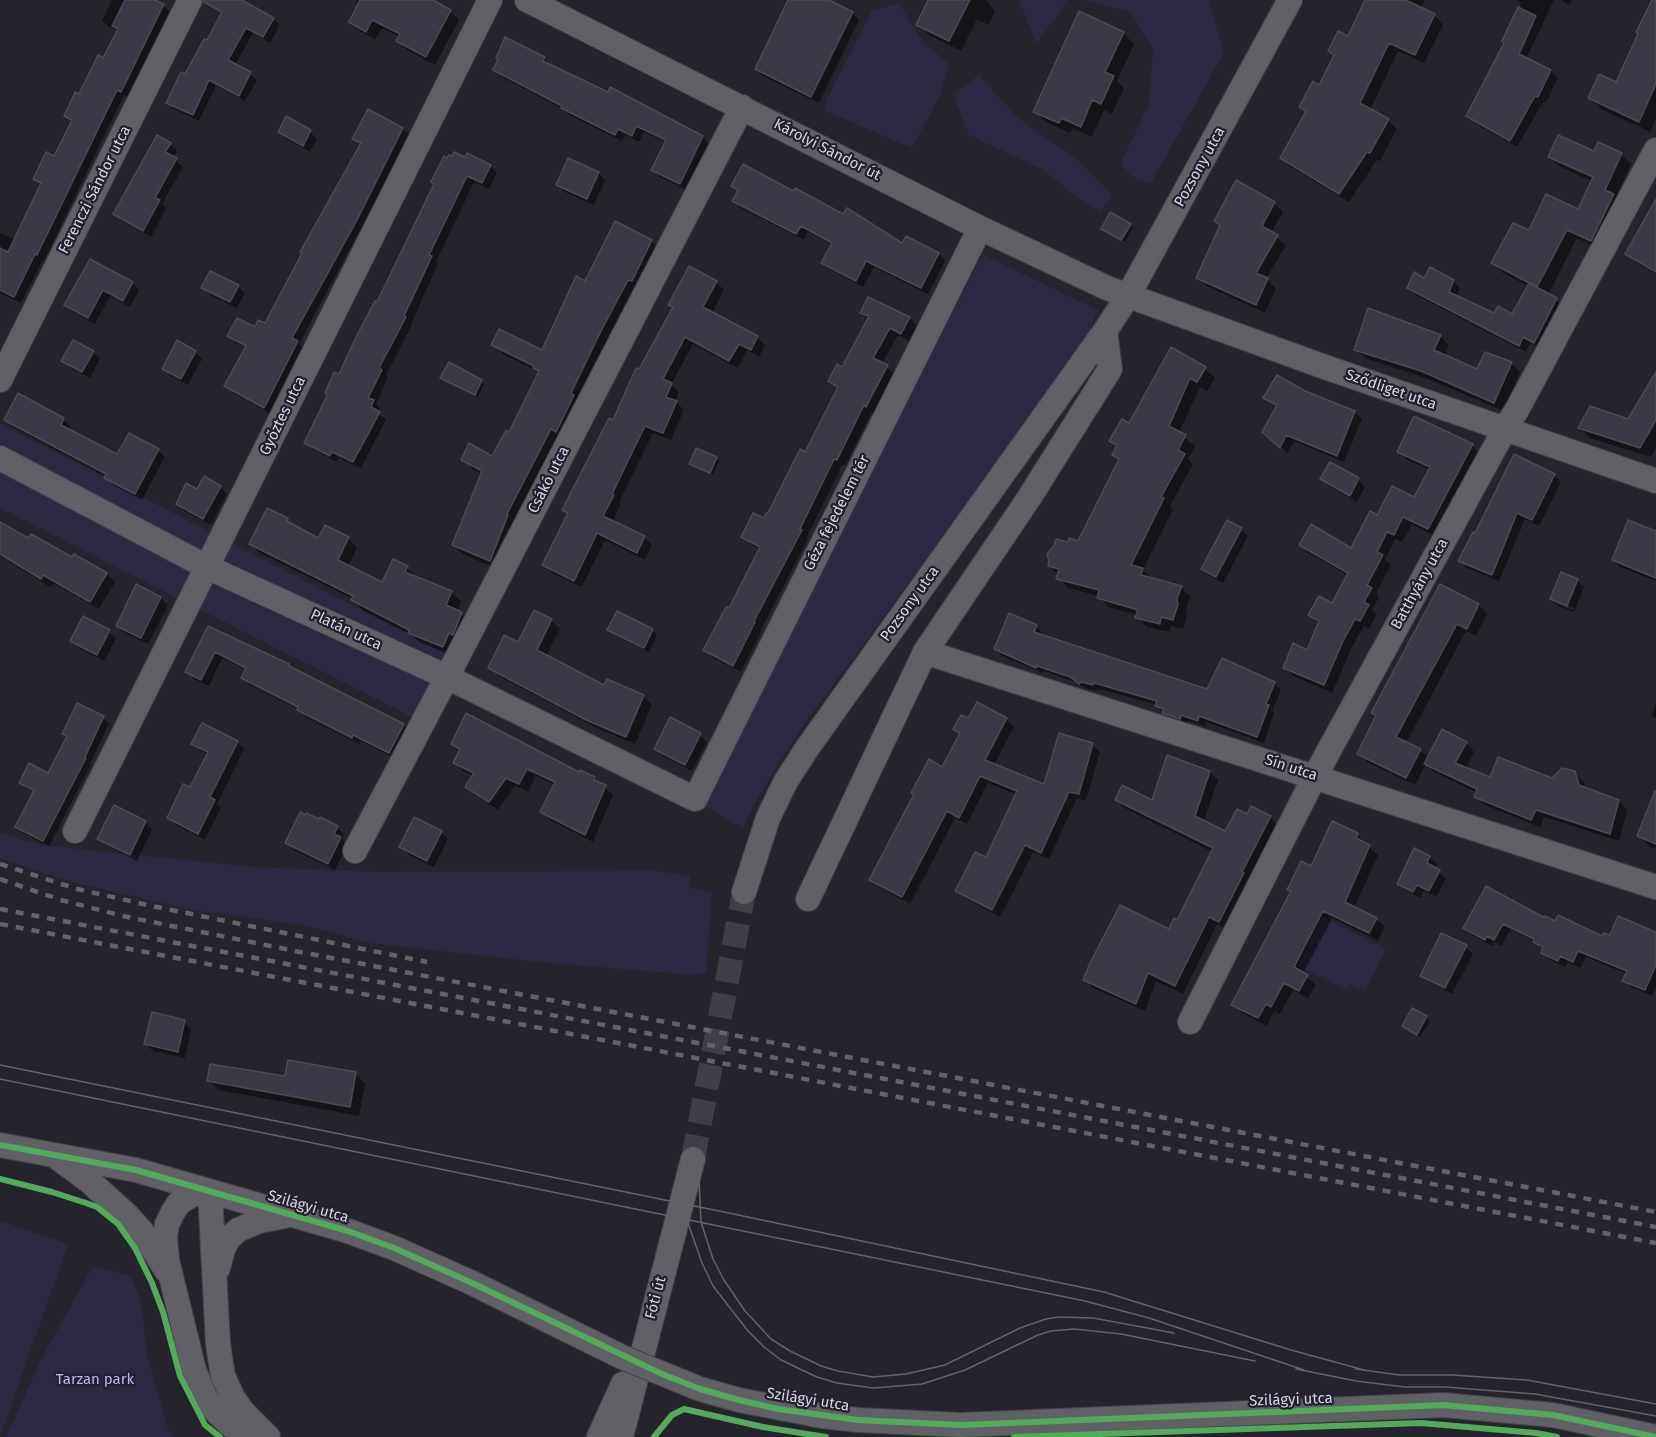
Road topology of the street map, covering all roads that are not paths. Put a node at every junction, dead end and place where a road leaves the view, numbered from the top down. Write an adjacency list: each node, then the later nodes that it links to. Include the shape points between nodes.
1 (190, 0): 10 (street, Ferenczi Sándor utca)
2 (489, 0): 14 (street, Győztes utca)
3 (527, 0): 5 (street, Károlyi Sándor út)
4 (1290, 0): 8 (street, Pozsony utca)
5 (742, 107): 7 (street, Károlyi Sándor út); 16 (street, Csákó utca)
6 (1656, 150): 11 (street, Batthyány utca)
7 (980, 228): 8 (street, Károlyi Sándor út); 18 (street, Géza fejedelem tér)
8 (1128, 296): 9 (street, Pozsony utca); 11 (street, Sződliget utca)
9 (1105, 332): 15 (street, via 1110,369); 22 (street, Pozsony utca, via 796,765 768,818)
10 (0, 380)
11 (1505, 429): 13 (street, Sződliget utca); 17 (street, Batthyány utca)
12 (0, 458): 14 (street, Platán utca)
13 (1656, 481)
14 (207, 567): 16 (street, Platán utca); 19 (street, Győztes utca)
15 (925, 652): 17 (street, Sín utca); 23 (street)
16 (447, 677): 18 (street, Platán utca); 20 (street, Csákó utca)
17 (1315, 776): 21 (street, Sín utca); 24 (street, Batthyány utca)
18 (694, 799)
19 (75, 831)
20 (355, 851)
21 (1656, 887)
22 (744, 892)
23 (808, 899)
24 (1190, 1022)
25 (0, 1145): 26 (street, Szilágyi utca)
26 (54, 1155): 28 (street, Szilágyi utca, via 136,1170); 30 (street, via 127,1215 143,1233)
27 (693, 1159): 32 (street, Fóti út)
28 (210, 1192): 29 (street, Szilágyi utca); 30 (street, via 192,1195 179,1203 167,1224); 31 (street)
29 (291, 1216): 31 (street, via 248,1224 229,1238 219,1262); 33 (street, Szilágyi utca, bridge, via 394,1248 624,1358 700,1389 822,1416 961,1425 1443,1405 1553,1415)
30 (171, 1280): 34 (street, via 194,1370 205,1397 229,1424)
31 (216, 1298): 35 (street, via 223,1376 243,1412)
32 (646, 1333): 36 (street); 37 (street, Fóti út)
33 (1586, 1430): 38 (street, Szilágyi utca)
34 (258, 1437)
35 (269, 1437)
36 (598, 1437)
37 (621, 1437)
38 (1656, 1437)

